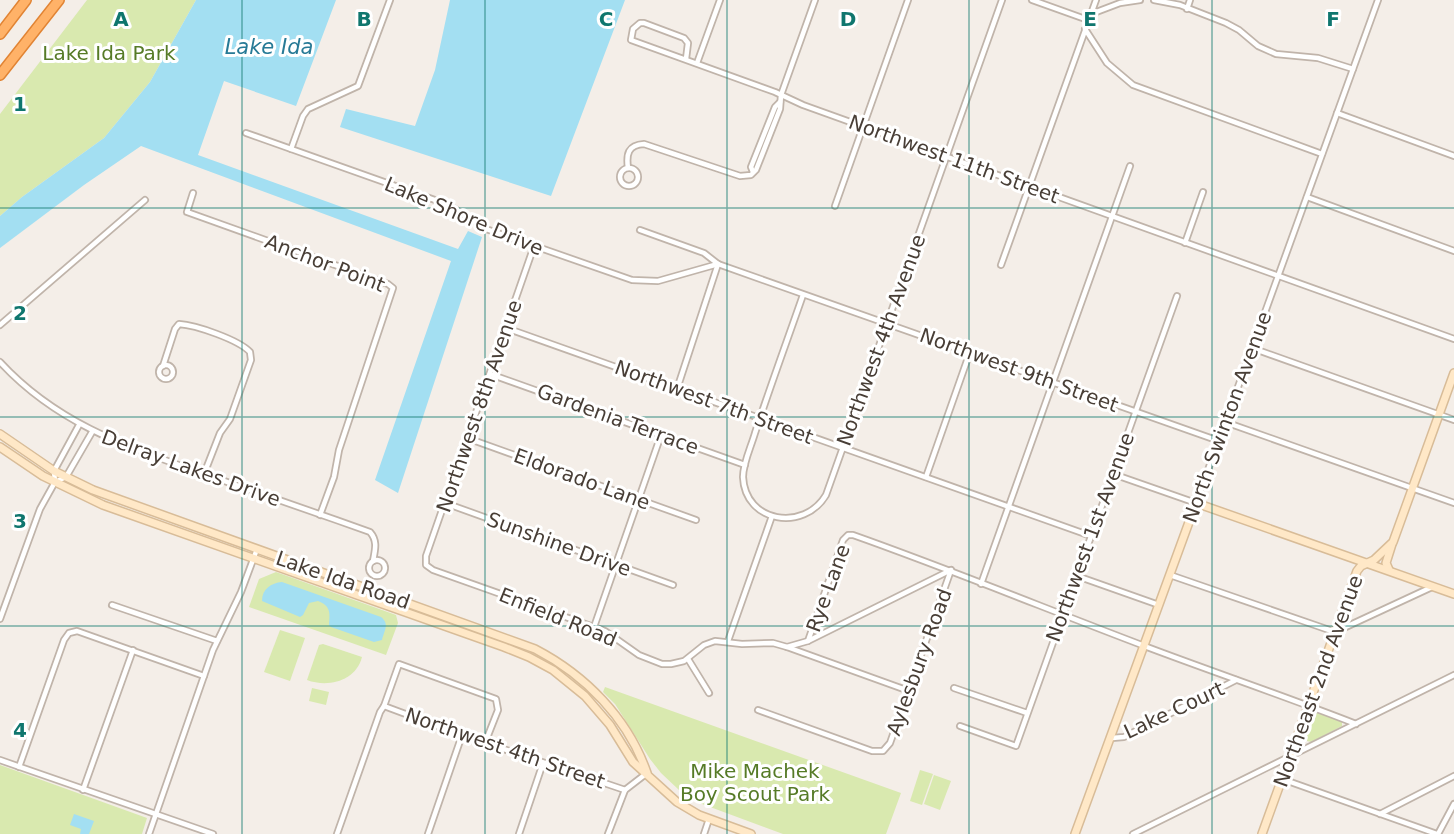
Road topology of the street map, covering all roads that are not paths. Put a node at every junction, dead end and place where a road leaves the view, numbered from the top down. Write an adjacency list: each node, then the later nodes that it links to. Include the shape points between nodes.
1 (26, 0): 18 (highway)
2 (59, 0): 22 (highway)
3 (390, 0): 27 (street, via 358,86 308,109)
4 (720, 0): 20 (street)
5 (815, 0): 23 (street)
6 (908, 0): 25 (street)
7 (1002, 0): 30 (street, Northwest 4th Avenue)
8 (1032, 0): 16 (street)
9 (1096, 0): 15 (street)
10 (1140, 0): 15 (street)
11 (1154, 0): 14 (street)
12 (1190, 0): 14 (street)
13 (1378, 0): 21 (street, North Swinton Avenue)
14 (1187, 9): 21 (street, via 1232,26 1276,54 1318,58)
15 (1091, 14): 16 (street)
16 (1088, 20): 17 (street)
17 (1085, 29): 28 (street, via 1107,63 1133,85); 33 (street)
18 (0, 34)
19 (686, 59): 19 (street, Northwest 11th Street, via 688,44 684,38 652,26 636,26 631,40); 20 (street, Northwest 11th Street)
20 (697, 63): 23 (street, Northwest 11th Street)
21 (1353, 69): 24 (street, North Swinton Avenue)
22 (0, 75)
23 (781, 95): 25 (street, Northwest 11th Street); 32 (street, via 780,108 751,175 740,176 644,144 630,148 626,157)
24 (1337, 113): 28 (street, North Swinton Avenue); 29 (street)
25 (863, 127): 30 (street, Northwest 11th Street); 38 (street)
26 (246, 133): 27 (street, Lake Shore Drive)
27 (291, 149): 42 (street, Lake Shore Drive, via 449,206 486,229)
28 (1322, 154): 36 (street, North Swinton Avenue)
29 (1454, 156)
30 (947, 157): 33 (street, Northwest 11th Street); 49 (street, Northwest 4th Avenue)
31 (1130, 166): 39 (street)
32 (628, 168): 32 (street, via 620,178 630,186 638,176)
33 (1029, 186): 39 (street, Northwest 11th Street); 45 (street)
34 (1203, 192): 41 (street)
35 (193, 193): 87 (street, Anchor Point, via 187,212 393,288)
36 (1307, 197): 43 (street); 46 (street, North Swinton Avenue)
37 (144, 200): 50 (street)
38 (835, 206)
39 (1112, 216): 41 (street, Northwest 11th Street); 59 (street)
40 (640, 230): 44 (street, Northwest 9th Street, via 704,253)
41 (1185, 243): 46 (street, Northwest 11th Street)
42 (534, 246): 44 (street, Lake Shore Drive, via 637,281 658,281); 51 (street, Northwest 8th Avenue)
43 (1454, 251)
44 (718, 264): 47 (street, Northwest 9th Street); 60 (street)
45 (1001, 264)
46 (1279, 275): 52 (street, Northwest 11th Street); 53 (street, North Swinton Avenue)
47 (803, 295): 49 (street, Northwest 9th Street); 63 (street)
48 (1177, 296): 61 (street, Northwest 1st Avenue)
49 (887, 323): 54 (street, Northwest 9th Street); 73 (street, Northwest 4th Avenue)
50 (0, 326)
51 (506, 328): 58 (street, Northwest 8th Avenue); 60 (street, Northwest 7th Street)
52 (1454, 339)
53 (1252, 348): 62 (street); 65 (street, North Swinton Avenue)
54 (970, 352): 59 (street, Northwest 9th Street); 79 (street)
55 (0, 362): 66 (street, Delray Lakes Drive, via 28,390)
56 (163, 366): 76 (street, via 179,324 245,346 250,352 251,360 230,419 220,433)
57 (1454, 373): 62 (street, Northeast 2nd Avenue)
58 (490, 374): 69 (street, Gardenia Terrace); 70 (street, Northwest 8th Avenue)
59 (1053, 382): 61 (street, Northwest 9th Street); 86 (street)
60 (677, 389): 63 (street, Northwest 7th Street)
61 (1136, 412): 71 (street, Northwest 9th Street); 77 (street, Northwest 1st Avenue)
62 (1439, 415): 64 (street); 81 (street, Northeast 2nd Avenue)
63 (760, 418): 73 (street, Northwest 7th Street); 74 (street)
64 (1454, 420)
65 (1225, 422): 71 (street, North Swinton Avenue); 81 (street)
66 (79, 425): 67 (street, Delray Lakes Drive); 75 (street)
67 (92, 432): 76 (street, Delray Lakes Drive); 78 (street)
68 (0, 434): 75 (street, Lake Ida Road)
69 (661, 435): 74 (street, Gardenia Terrace); 82 (street)
70 (467, 438): 82 (street, Eldorado Lane); 83 (street, Northwest 8th Avenue)
71 (1219, 441): 84 (street, North Swinton Avenue)
72 (0, 447): 80 (street, Lake Ida Road)
73 (843, 448): 79 (street, Northwest 7th Street); 88 (street, Northwest 4th Avenue, via 818,506 795,518)
74 (745, 465): 88 (street, via 743,477 748,495 756,507)
75 (54, 471): 78 (street, Lake Ida Road); 80 (street)
76 (204, 474): 87 (street, Delray Lakes Drive)
77 (1113, 474): 84 (street); 90 (street, Northwest 1st Avenue)
78 (66, 477): 80 (street); 92 (street, Lake Ida Road)
79 (926, 477): 86 (street, Northwest 7th Street)
80 (55, 482): 93 (street, Lake Ida Road, via 103,505); 109 (street, via 40,509)
81 (1412, 489): 85 (street); 91 (street, Northeast 2nd Avenue)
82 (638, 499): 89 (street, Eldorado Lane); 96 (street)
83 (445, 503): 96 (street, Sunshine Drive); 97 (street, Northwest 8th Avenue)
84 (1196, 503): 95 (street); 100 (street, North Swinton Avenue)
85 (1454, 503)
86 (1008, 506): 90 (street, Northwest 7th Street); 102 (street)
87 (320, 514): 94 (street, Delray Lakes Drive, via 370,532 376,544)
88 (772, 516): 117 (street)
89 (696, 520)
90 (1091, 536): 101 (street, Northwest 1st Avenue)
91 (1393, 542): 95 (street, Northeast 2nd Avenue); 99 (street, via 1386,563)
92 (257, 549): 93 (street); 108 (street, Lake Ida Road)
93 (254, 558): 110 (street, Lake Ida Road); 115 (street)
94 (373, 561)
95 (1369, 563): 99 (street); 114 (street, Northeast 2nd Avenue, via 1357,570)
96 (615, 564): 103 (street, Sunshine Drive); 113 (street)
97 (426, 565): 113 (street, Enfield Road)
98 (951, 570): 102 (street); 118 (street, Enfield Road); 118 (street, Rye Lane, via 848,535); 128 (street, Aylesbury Road)
99 (1389, 570): 104 (street)
100 (1170, 575): 107 (street, North Swinton Avenue); 114 (street)
101 (1077, 576): 107 (street); 111 (street, Northwest 1st Avenue)
102 (981, 584): 111 (street)
103 (673, 585)
104 (1432, 587): 105 (street); 114 (street)
105 (1454, 594)
106 (112, 605): 115 (street)
107 (1159, 605): 119 (street, North Swinton Avenue)
108 (424, 608): 110 (street); 116 (street, Lake Ida Road)
109 (1, 612): 112 (street)
110 (407, 613): 122 (street, Lake Ida Road)
111 (1063, 614): 119 (street); 133 (street, Northwest 1st Avenue)
112 (0, 619)
113 (594, 627): 123 (street, Enfield Road, via 658,663)
114 (1335, 632): 131 (street, Northeast 2nd Avenue)
115 (218, 641): 125 (street)
116 (518, 641): 122 (street); 143 (street, Lake Ida Road, via 558,662 602,699 636,747)
117 (728, 641): 120 (street, Enfield Road); 123 (street, Enfield Road, via 707,643)
118 (808, 641): 120 (street, Enfield Road)
119 (1144, 646): 126 (street); 137 (street, North Swinton Avenue)
120 (787, 647): 128 (street)
121 (133, 650): 125 (street); 142 (street, via 77,631 69,633); 146 (street)
122 (514, 651): 143 (street, Lake Ida Road, via 553,670 580,691 610,725 633,762)
123 (688, 659): 129 (street)
124 (1454, 675): 134 (street)
125 (204, 676): 149 (street)
126 (1236, 680): 131 (street); 137 (street, Lake Court, via 1124,737)
127 (954, 688): 133 (street)
128 (909, 691): 132 (street, Aylesbury Road, via 890,743 883,751 872,751)
129 (709, 693)
130 (384, 706): 136 (street, Northwest 4th Street); 138 (street, via 399,664 496,699 498,710); 154 (street)
131 (1308, 706): 134 (street); 139 (street, Northeast 2nd Avenue)
132 (758, 710)
133 (1027, 713): 135 (street, Northwest 1st Avenue, via 1016,746)
134 (1356, 724): 139 (street)
135 (960, 726)
136 (462, 735): 138 (street, Northwest 4th Street); 155 (street)
137 (1112, 738): 160 (street, North Swinton Avenue)
138 (485, 743): 141 (street, Northwest 4th Street)
139 (1290, 758): 145 (street, Northeast 2nd Avenue); 161 (street)
140 (0, 760): 142 (street)
141 (543, 762): 147 (street, Northwest 4th Street); 156 (street)
142 (19, 767): 146 (street)
143 (647, 772): 147 (street); 151 (street, Lake Ida Road, via 677,802)
144 (1454, 776): 150 (street)
145 (1282, 779): 150 (street); 162 (street, Northeast 2nd Avenue)
146 (83, 790): 149 (street)
147 (625, 790): 157 (street)
148 (1454, 804): 163 (street)
149 (156, 814): 152 (street); 153 (street)
150 (1380, 814): 163 (street)
151 (709, 819): 158 (street); 159 (street, Lake Ida Road)
152 (149, 834)
153 (213, 834)
154 (337, 834)
155 (428, 834)
156 (519, 834)
157 (608, 834)
158 (704, 834)
159 (751, 834)
160 (1075, 834)
161 (1133, 834)
162 (1262, 834)
163 (1437, 834)

